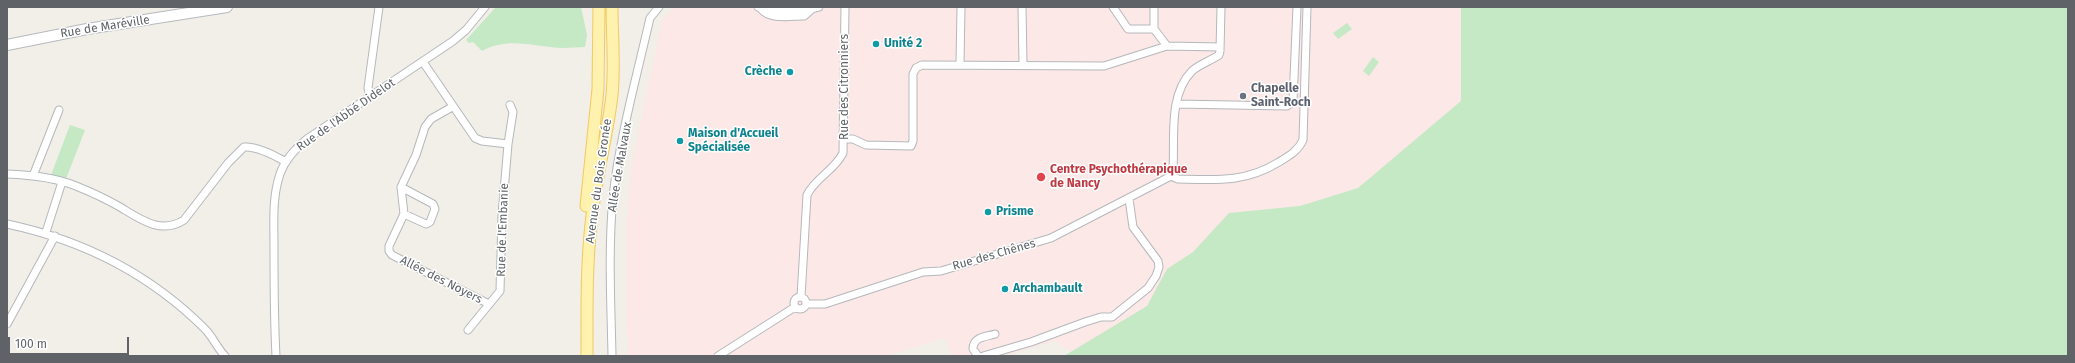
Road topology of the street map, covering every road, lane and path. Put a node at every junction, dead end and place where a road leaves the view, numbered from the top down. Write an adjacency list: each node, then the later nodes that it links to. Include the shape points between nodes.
1 (227, 7): 20 (main road, Rue de Maréville, via 86,29)
2 (379, 7): 27 (street, via 368,88)
3 (485, 7): 23 (street, Rue de l'Abbé Didelot, via 466,30)
4 (592, 7): 26 (main road, via 593,81)
5 (599, 7): 26 (main road, Avenue du Bois Gronée)
6 (612, 7): 55 (main road, Avenue du Bois Gronée, via 612,94 590,235)
7 (659, 7): 56 (street, Allée de Malvaux, via 650,18 613,196 610,282)
8 (819, 7): 17 (street, via 811,10)
9 (845, 7): 32 (street, Rue des Citronniers)
10 (961, 7): 24 (street)
11 (1022, 7): 25 (street)
12 (1114, 7): 18 (street)
13 (1154, 7): 19 (street)
14 (1221, 7): 22 (street)
15 (1297, 7): 28 (street, via 1293,101 1287,106)
16 (1307, 7): 37 (street, via 1303,140 1299,148 1265,170 1231,180 1178,179)
17 (759, 8)
18 (1120, 11): 19 (street, via 1128,29)
19 (1154, 29): 21 (street)
20 (7, 46)
21 (1167, 46): 22 (street); 25 (street, via 1104,66)
22 (1220, 47): 28 (street, via 1219,55 1199,66 1186,79)
23 (423, 62): 27 (street, Rue de l'Abbé Didelot); 29 (street)
24 (960, 64): 25 (street); 32 (street, via 922,65 914,71 911,146 866,145 853,139)
25 (1023, 65)
26 (598, 89): 54 (main road, Avenue du Bois Gronée, via 581,282)
27 (370, 97): 34 (street, Rue de l'Abbé Didelot, via 308,139 294,150)
28 (1176, 104): 37 (street)
29 (452, 106): 33 (street, via 475,138); 39 (street, via 431,119 425,127 416,155)
30 (510, 106): 33 (street, Rue de l'Embanie, via 513,112)
31 (58, 110): 36 (street)
32 (844, 139): 45 (street, Rue des Citronniers, via 844,153 841,158 806,196)
33 (508, 144): 46 (street, Rue de l'Embanie, via 502,215 500,288)
34 (286, 162): 38 (street, via 264,152 244,148 228,163 184,220 161,226 144,221 106,200); 53 (street, Rue de l'Abbé Didelot, via 278,181 275,200)
35 (7, 174): 36 (street)
36 (33, 176): 38 (street)
37 (1172, 176): 40 (street, Rue des Chênes)
38 (62, 182): 43 (street)
39 (401, 187): 41 (street); 41 (street, via 433,204 436,209 430,222 426,224)
40 (1128, 199): 47 (street, Rue des Chênes, via 1051,238 941,271 923,272 825,304); 59 (street, via 1133,227 1158,261 1156,276 1148,288 1112,317 1101,317)
41 (404, 214): 46 (street, Allée des Noyers, via 389,246 392,255)
42 (7, 224): 43 (street)
43 (46, 232): 44 (street)
44 (55, 236): 49 (street); 52 (street, via 111,260 154,285 206,330)
45 (801, 297): 47 (street); 48 (street, via 795,301)
46 (489, 304): 50 (street, Rue de l'Embanie)
47 (807, 304): 48 (street, via 802,310)
48 (796, 308): 57 (street)
49 (7, 324)
50 (468, 330)
51 (995, 334): 58 (street, via 975,341 973,349)
52 (224, 356)
53 (276, 356)
54 (581, 356)
55 (587, 356)
56 (612, 356)
57 (718, 356)
58 (978, 356)
59 (983, 356)

